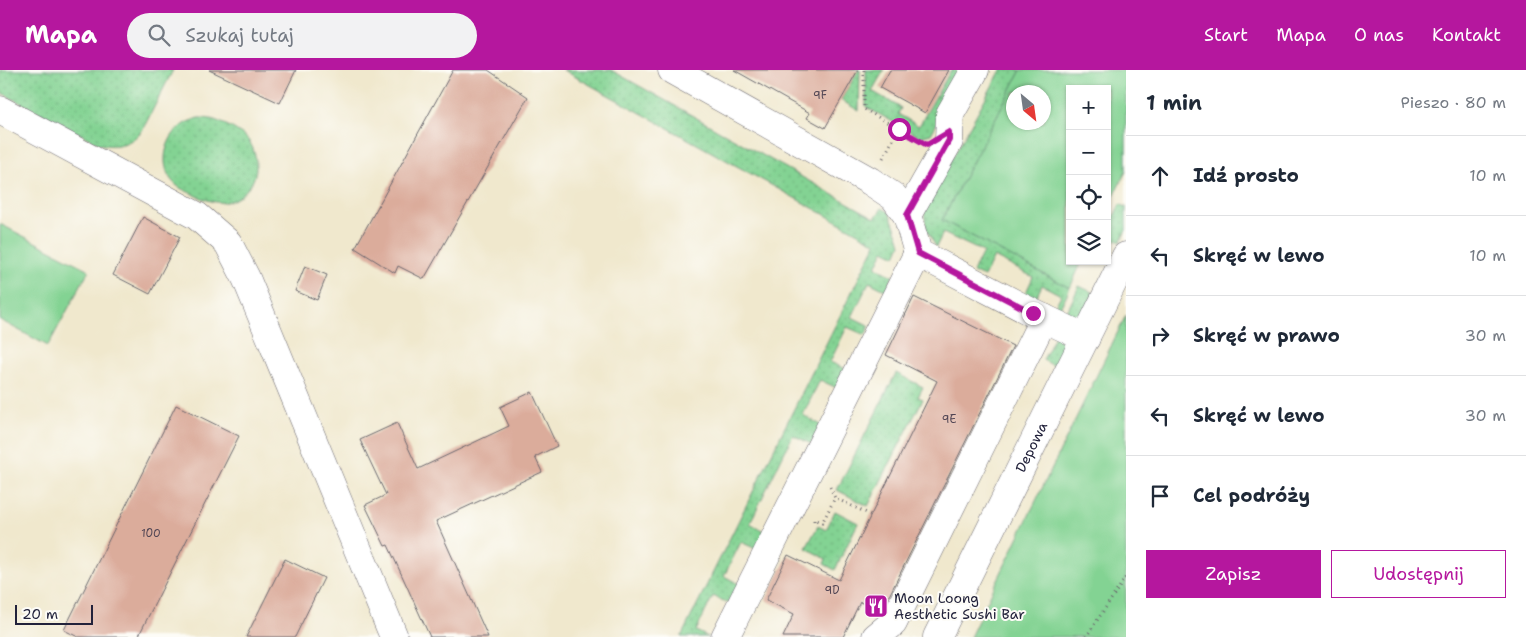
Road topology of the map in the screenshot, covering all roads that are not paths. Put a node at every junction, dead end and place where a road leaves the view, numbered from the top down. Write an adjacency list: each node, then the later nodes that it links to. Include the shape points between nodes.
1 (672, 70): 4 (street, via 870,181 894,197)
2 (975, 70): 4 (street, via 950,114 949,140)
3 (0, 110): 9 (street, via 198,216 228,243 246,278)
4 (907, 215): 5 (street)
5 (918, 253): 7 (street); 10 (street)
6 (1126, 256): 8 (street, Depowa)
7 (1044, 318): 8 (street); 11 (street, via 893,622)
8 (1086, 338): 12 (street, Depowa)
9 (394, 637)
10 (725, 637)
11 (876, 637)
12 (937, 637)

